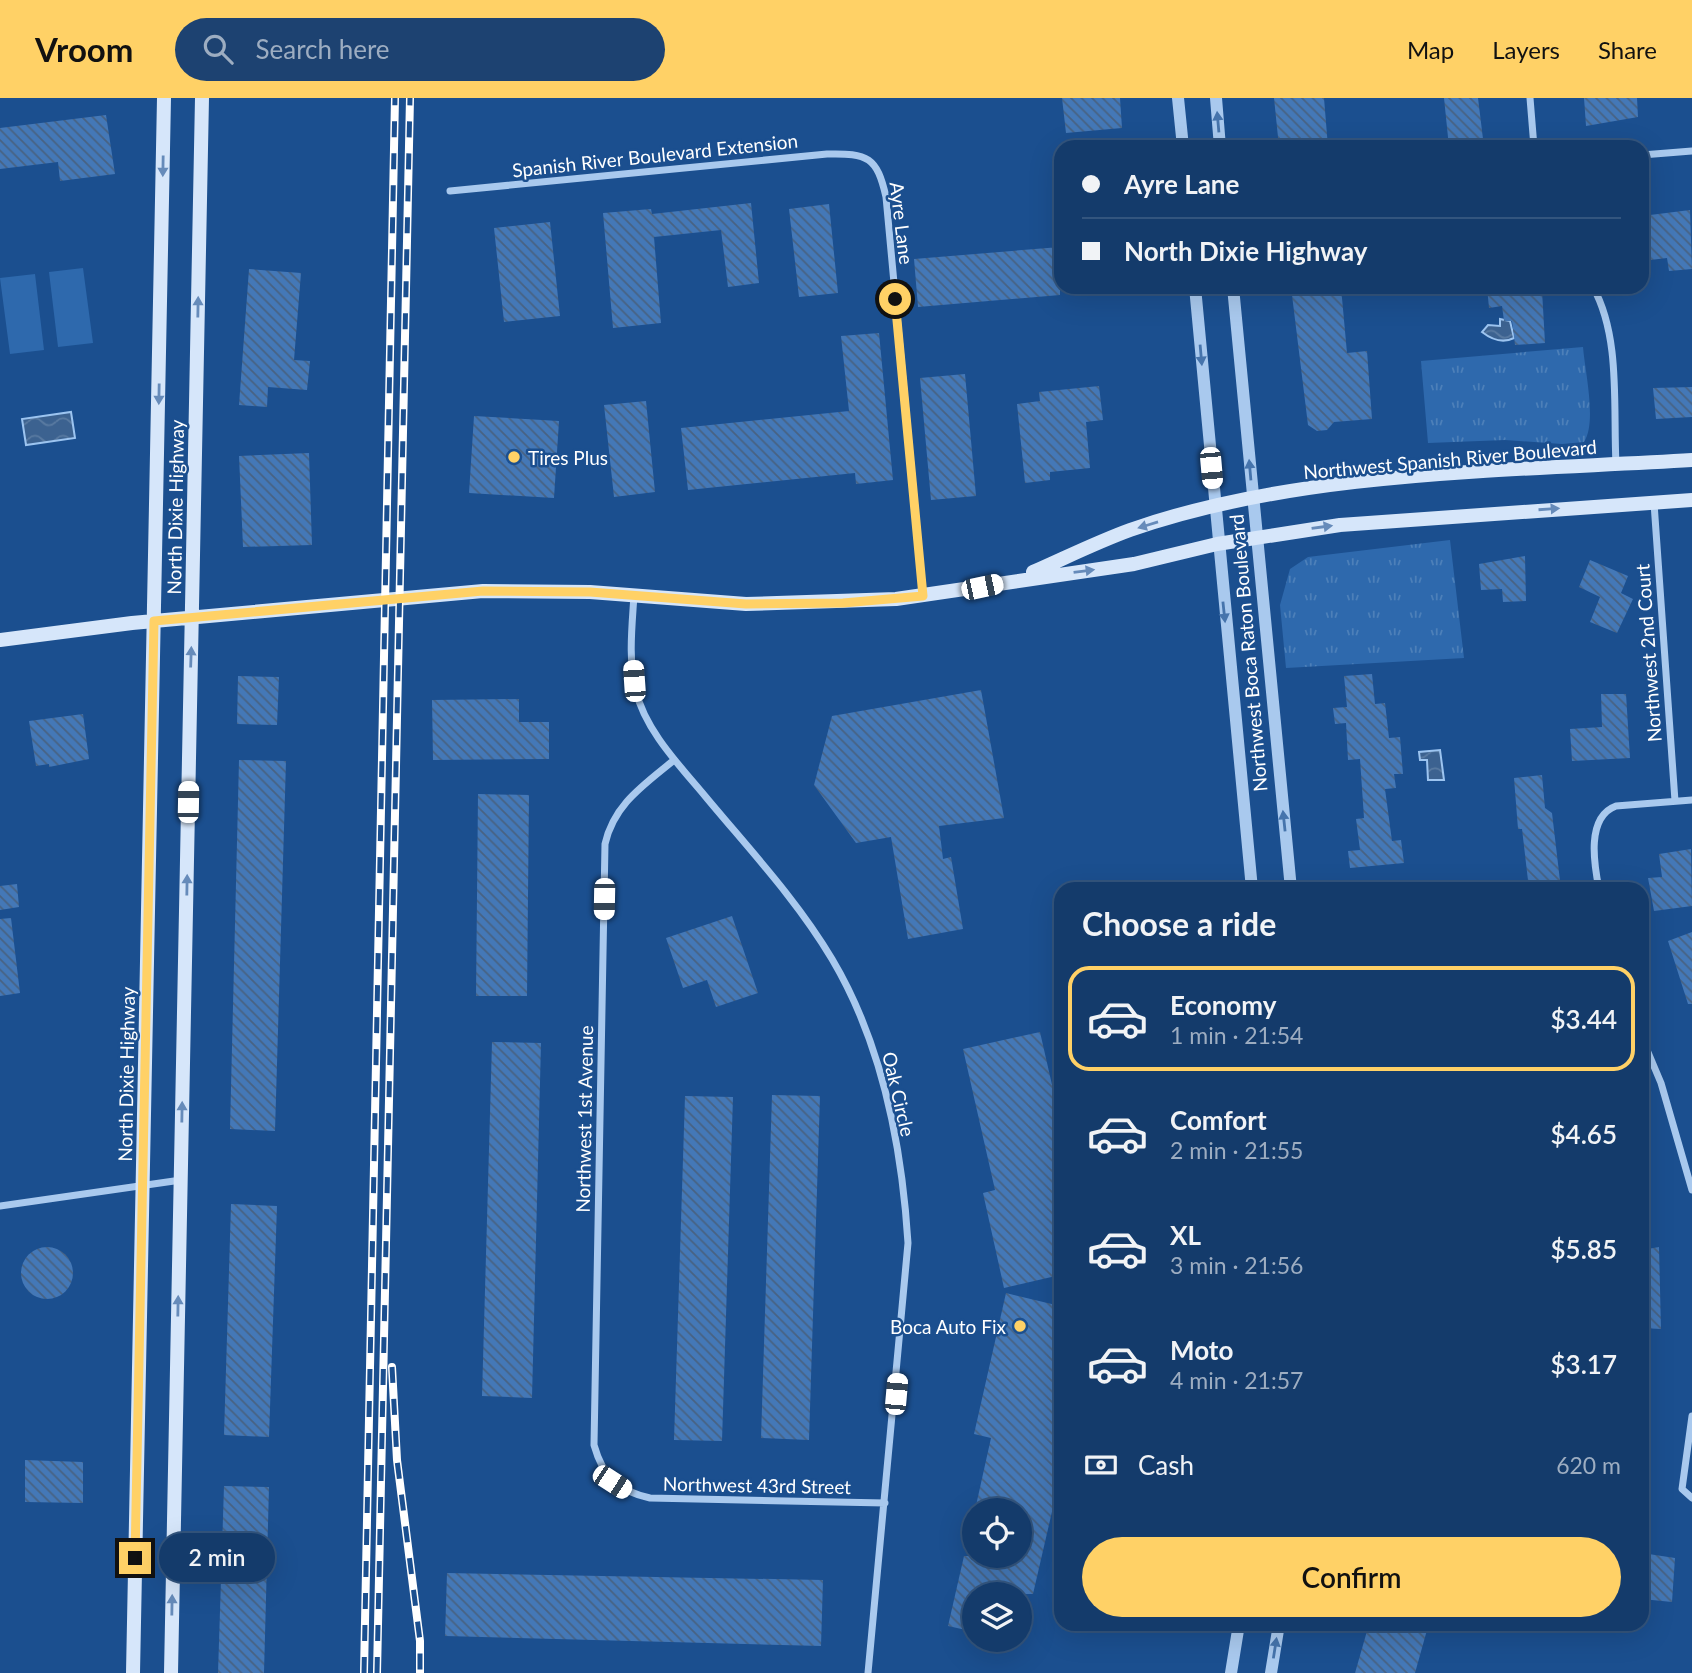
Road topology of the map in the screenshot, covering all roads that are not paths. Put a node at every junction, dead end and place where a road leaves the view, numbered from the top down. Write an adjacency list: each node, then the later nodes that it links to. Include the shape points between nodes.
1 (164, 98): 28 (main road, North Dixie Highway, one-way to 28)
2 (202, 98): 27 (main road, North Dixie Highway, one-way to 2)
3 (1178, 98): 6 (street)
4 (1216, 98): 7 (street, one-way to 4)
5 (1530, 98): 8 (street)
6 (1182, 140)
7 (1219, 140)
8 (1533, 140)
9 (1692, 151): 10 (street)
10 (1649, 154)
11 (862, 155): 12 (street, Spanish River Boulevard Extension, via 827,154); 26 (street, Ayre Lane, via 875,164 886,197)
12 (450, 191)
13 (1196, 294): 21 (street, Northwest Boca Raton Boulevard, one-way to 21)
14 (1234, 294): 18 (street, Northwest Boca Raton Boulevard, one-way to 14)
15 (1597, 294): 17 (street, via 1611,351)
16 (1692, 460): 17 (main road, Northwest Spanish River Boulevard)
17 (1616, 464): 18 (main road, Northwest Spanish River Boulevard, via 1391,480)
18 (1253, 499): 21 (main road, Northwest Spanish River Boulevard); 22 (street, Northwest Boca Raton Boulevard)
19 (1692, 500): 20 (main road, Northwest Spanish River Boulevard)
20 (1654, 503): 22 (main road, Northwest Spanish River Boulevard, one-way to 20, via 1380,521); 32 (street, Northwest 2nd Court)
21 (1214, 507): 23 (street, Northwest Boca Raton Boulevard); 24 (main road, Northwest Spanish River Boulevard, one-way to 24, via 1129,530)
22 (1255, 538): 23 (main road, Northwest Spanish River Boulevard); 34 (street, Northwest Boca Raton Boulevard, one-way to 22)
23 (1217, 544): 24 (main road, Northwest Spanish River Boulevard, one-way to 23, via 1134,564); 33 (street, Northwest Boca Raton Boulevard, one-way to 33)
24 (1016, 580): 26 (main road, Northwest Spanish River Boulevard)
25 (634, 595): 26 (main road, Northwest Spanish River Boulevard, via 783,604); 27 (main road, Northwest Spanish River Boulevard, via 483,591); 30 (street, Oak Circle, via 631,635 636,692)
26 (923, 596)
27 (193, 617): 28 (main road, Northwest Spanish River Boulevard); 37 (main road, North Dixie Highway, one-way to 27)
28 (154, 621): 29 (main road, Northwest Spanish River Boulevard); 38 (main road, North Dixie Highway)
29 (0, 640)
30 (674, 760): 42 (street, Northwest 1st Avenue, via 621,805 609,823 605,844 594,1445 599,1465 612,1482); 44 (street, Oak Circle, via 813,929 855,1002 879,1070 905,1201 908,1243)
31 (1692, 800): 32 (street)
32 (1675, 801): 35 (street, via 1606,810 1595,840)
33 (1251, 882)
34 (1290, 882)
35 (1598, 882)
36 (1649, 1055): 39 (street)
37 (181, 1180): 38 (street); 48 (main road, North Dixie Highway, one-way to 37)
38 (143, 1185): 40 (street); 47 (main road, North Dixie Highway)
39 (1692, 1190)
40 (0, 1206)
41 (1692, 1416): 43 (street, via 1683,1492)
42 (630, 1494): 44 (street, Northwest 43rd Street)
43 (1692, 1498)
44 (885, 1503): 49 (street, Oak Circle)
45 (1238, 1631): 50 (street)
46 (1278, 1631): 51 (street, one-way to 46)
47 (133, 1673)
48 (171, 1673)
49 (868, 1673)
50 (1231, 1673)
51 (1271, 1673)

